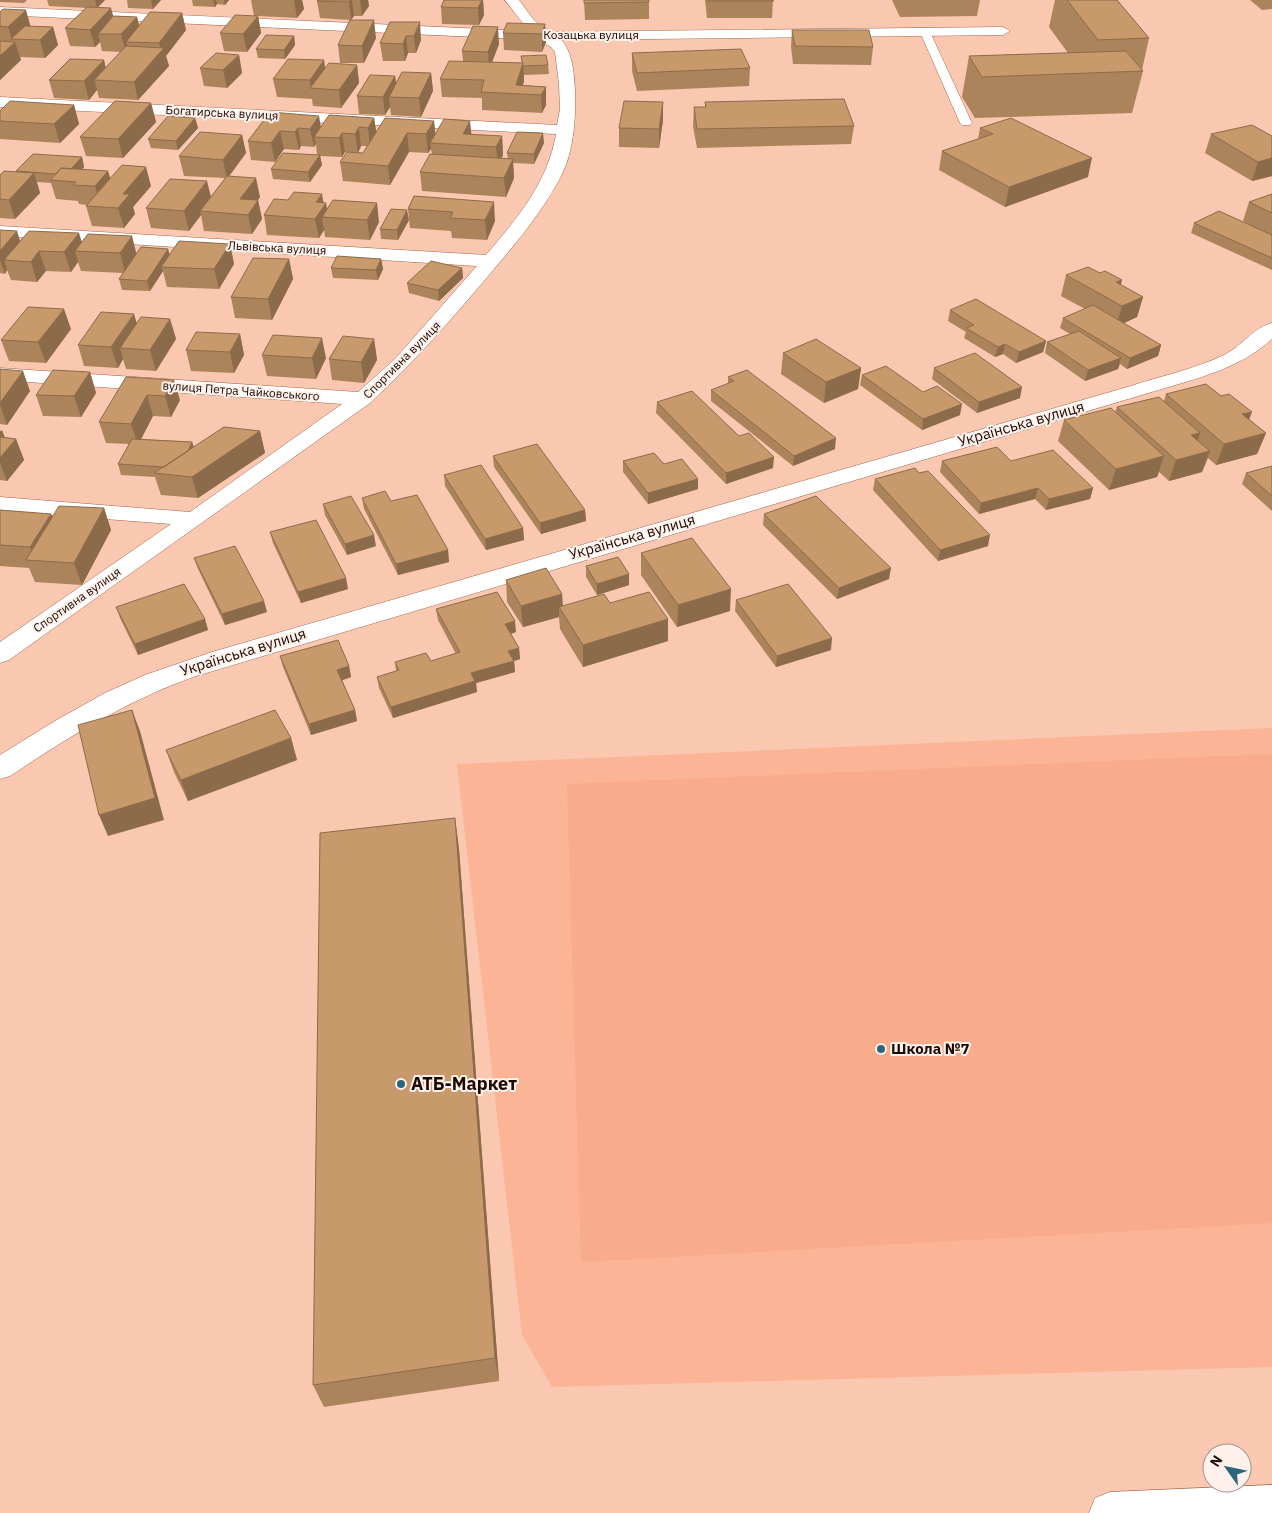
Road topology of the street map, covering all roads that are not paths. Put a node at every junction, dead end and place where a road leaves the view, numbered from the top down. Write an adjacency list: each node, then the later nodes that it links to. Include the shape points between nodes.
1 (512, 0): 5 (street, Спортивна вулиця)
2 (0, 11): 5 (street, Козацька вулиця)
3 (1003, 31): 4 (street, Козацька вулиця)
4 (925, 32): 5 (street, Козацька вулиця); 7 (lane)
5 (543, 36): 8 (street, Спортивна вулиця, via 553,40 562,52 568,108)
6 (0, 102): 8 (street, Богатирська вулиця)
7 (966, 123)
8 (564, 130): 10 (street, Спортивна вулиця, via 562,154 555,171 525,221)
9 (0, 231): 10 (street, Львівська вулиця)
10 (493, 261): 13 (street, Спортивна вулиця, via 402,363)
11 (1272, 329): 17 (street, Українська вулиця, via 1248,350 1230,360 1138,390 186,670 130,692 60,730)
12 (0, 374): 13 (street, вулиця Петра Чайковського)
13 (363, 399): 15 (street, Спортивна вулиця)
14 (0, 504): 15 (street)
15 (193, 519): 16 (street, Спортивна вулиця)
16 (0, 654)
17 (0, 769)
18 (1272, 1506): 19 (street)
19 (1110, 1513)

